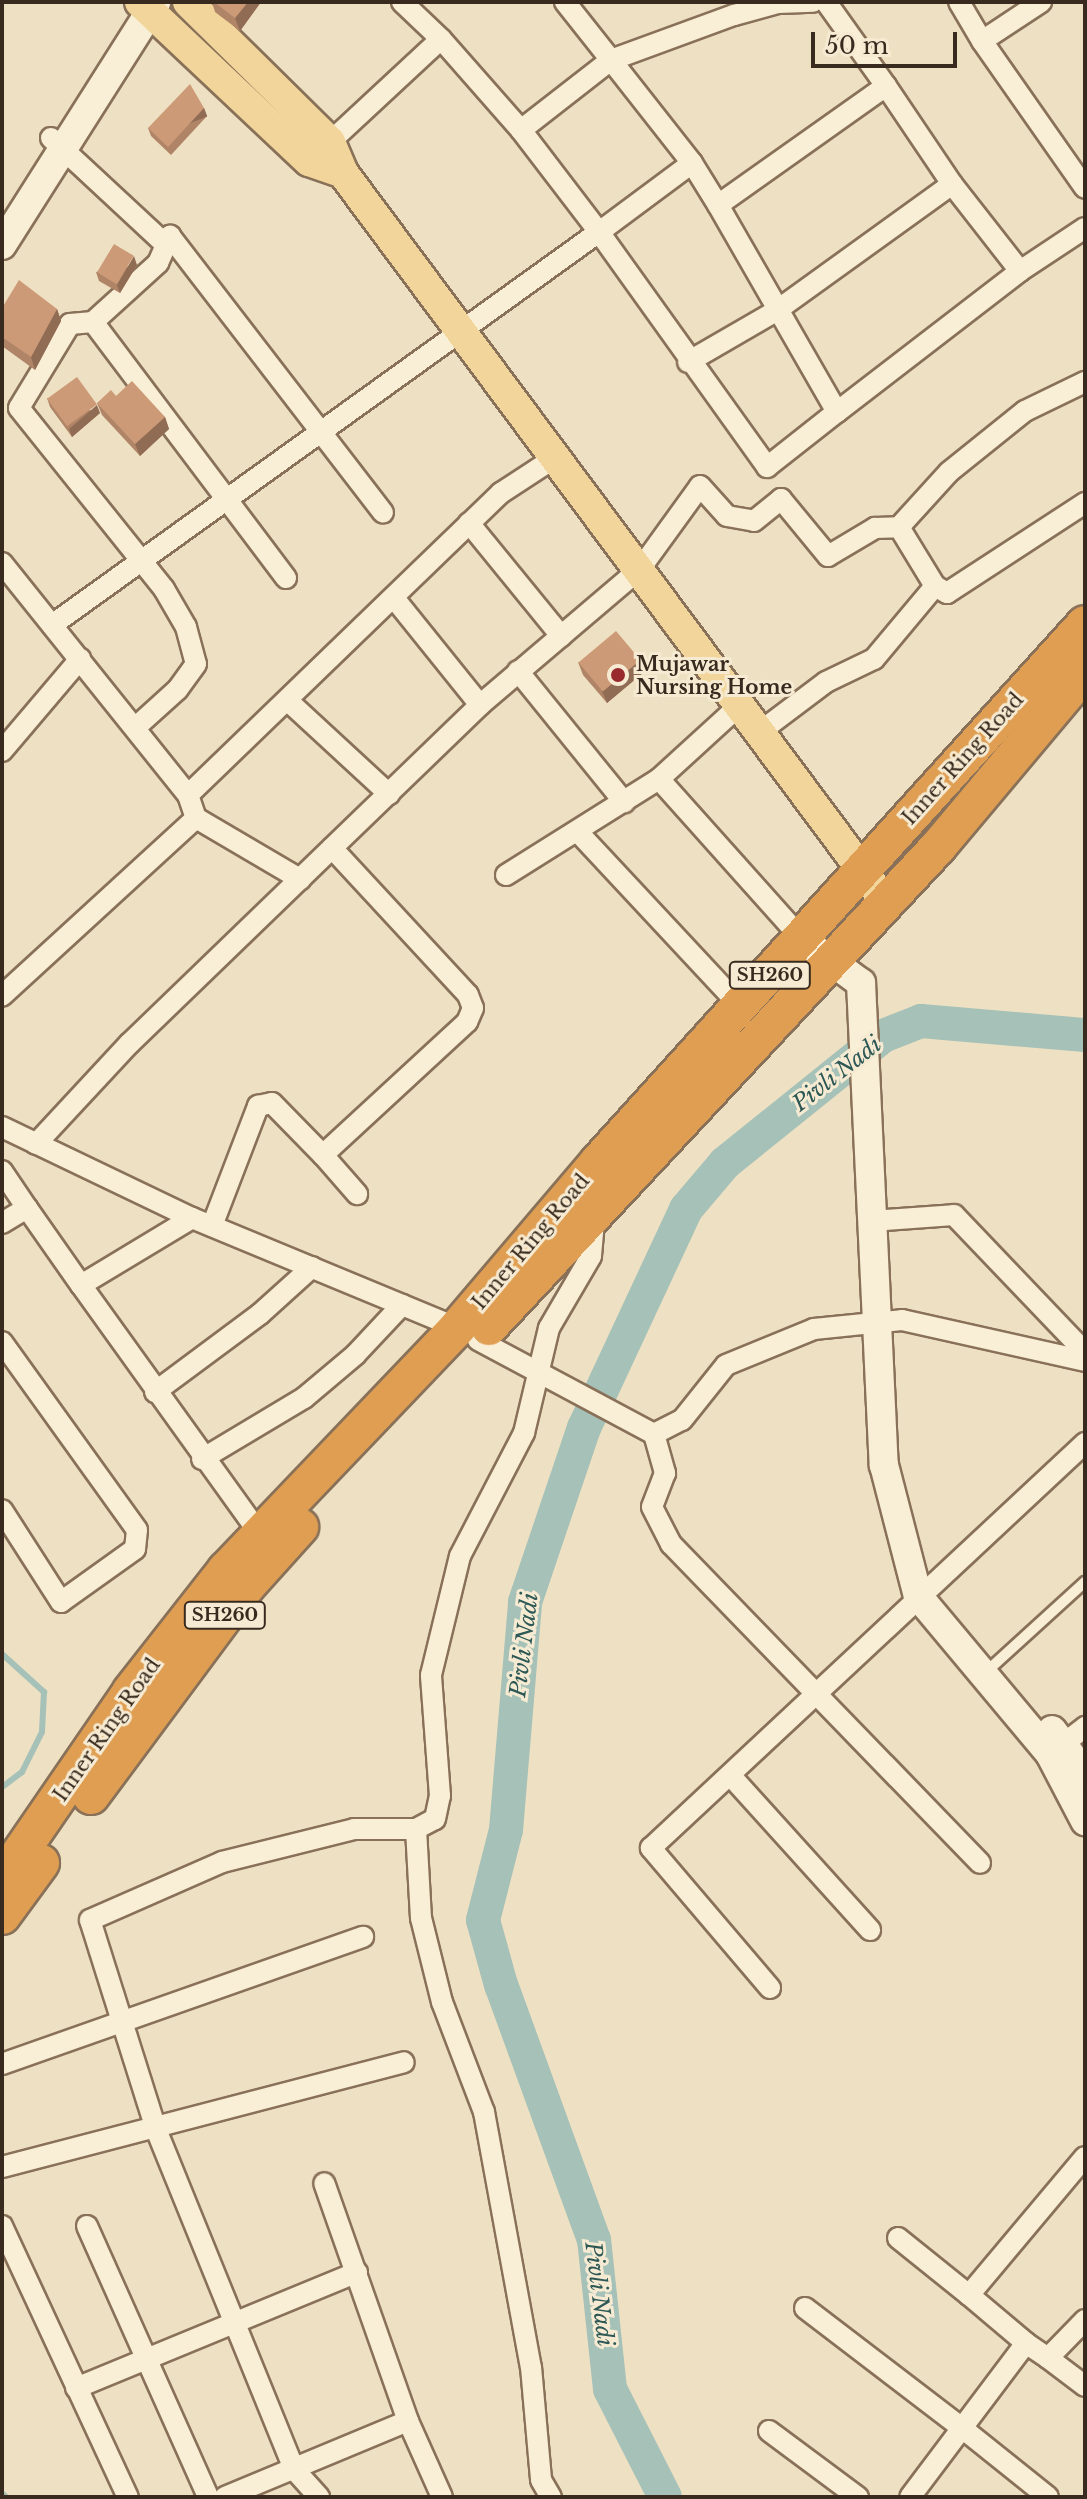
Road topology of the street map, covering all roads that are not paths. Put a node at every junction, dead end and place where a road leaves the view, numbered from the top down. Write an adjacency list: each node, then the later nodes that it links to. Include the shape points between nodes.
1 (188, 2): 14 (main road)
2 (402, 2): 9 (street)
3 (565, 2): 11 (street)
4 (813, 2): 11 (street, via 778,3 734,15)
5 (826, 2): 12 (street)
6 (959, 2): 10 (street)
7 (1041, 2): 10 (street)
8 (146, 4): 15 (street); 17 (main road, via 309,161)
9 (441, 39): 13 (street); 14 (street)
10 (982, 41): 19 (street)
11 (611, 60): 13 (street); 16 (street)
12 (886, 86): 18 (street); 20 (street)
13 (521, 130): 23 (street)
14 (330, 142): 17 (main road)
15 (56, 143): 21 (street); 24 (street); 25 (street)
16 (692, 163): 20 (street); 23 (street)
17 (343, 173): 29 (main road)
18 (952, 184): 26 (street); 27 (street)
19 (1085, 188)
20 (718, 205): 27 (street)
21 (3, 215)
22 (1085, 228): 26 (street)
23 (599, 232): 29 (street); 30 (street)
24 (2, 245)
25 (166, 245): 28 (street, via 158,263); 33 (street, via 170,236)
26 (1020, 271): 32 (street)
27 (776, 311): 30 (street); 32 (street)
28 (93, 322): 36 (street); 42 (street, via 70,324 19,408)
29 (462, 332): 33 (street); 34 (main road)
30 (688, 362): 35 (street)
31 (1085, 382): 41 (street, via 1025,411 949,472)
32 (837, 412): 35 (street)
33 (317, 433): 36 (street); 39 (street)
34 (556, 457): 40 (street, via 501,493); 43 (main road)
35 (767, 467): 37 (street)
36 (228, 496): 42 (street); 45 (street)
37 (781, 499): 41 (street, via 828,556 875,528); 43 (street, via 754,521 727,516 700,486)
38 (1085, 503): 46 (street, via 947,593)
39 (383, 513)
40 (469, 523): 47 (street); 50 (street)
41 (899, 527): 46 (street)
42 (140, 560): 49 (street); 57 (street, via 186,627 196,664 178,689)
43 (640, 569): 50 (street); 55 (main road)
44 (5, 573): 49 (street)
45 (286, 578)
46 (935, 586): 58 (street, via 874,659 826,682)
47 (394, 598): 54 (street); 56 (street)
48 (1085, 624): 67 (highway, Inner Ring Road / SH260)
49 (52, 625): 51 (street)
50 (561, 636): 52 (street)
51 (80, 659): 57 (street); 59 (street)
52 (518, 671): 56 (street); 63 (street)
53 (1085, 672): 70 (highway, Inner Ring Road / SH260)
54 (287, 700): 61 (street); 62 (street)
55 (741, 704): 58 (main road); 60 (street)
56 (480, 705): 61 (street)
57 (135, 728): 62 (street)
58 (761, 731): 67 (main road)
59 (2, 751)
60 (659, 779): 63 (street); 71 (street)
61 (389, 794): 66 (street)
62 (188, 795): 64 (street)
63 (624, 802): 65 (street)
64 (196, 818): 69 (street); 72 (street)
65 (577, 831): 68 (street); 73 (street)
66 (332, 848): 69 (street); 76 (street, via 468,995 473,1008 467,1022)
67 (865, 869): 70 (main road); 71 (highway, Inner Ring Road / SH260)
68 (506, 875)
69 (300, 879): 75 (street, via 130,1043)
70 (885, 901): 71 (highway, Inner Ring Road / SH260)
71 (816, 950): 73 (highway, Inner Ring Road / SH260); 80 (highway, Inner Ring Road / SH260); 82 (street, via 861,983)
72 (2, 996)
73 (741, 1007): 89 (highway, Inner Ring Road / SH260)
74 (2, 1127): 75 (street)
75 (36, 1144): 81 (street)
76 (323, 1155): 78 (street); 84 (street, via 272,1103 258,1106)
77 (2, 1171): 79 (street)
78 (357, 1194)
79 (27, 1208): 83 (street); 86 (street)
80 (594, 1211): 89 (highway, Inner Ring Road / SH260); 93 (street, via 591,1256 549,1328)
81 (192, 1218): 84 (street); 86 (street)
82 (871, 1221): 88 (street); 91 (street, via 954,1215)
83 (2, 1223)
84 (212, 1226): 85 (street)
85 (312, 1267): 87 (street); 94 (street, via 260,1314)
86 (81, 1285): 94 (street)
87 (402, 1305): 89 (street); 97 (street, via 304,1398)
88 (875, 1323): 92 (street, via 902,1320); 95 (street, via 814,1329 726,1365 682,1420); 101 (street, via 884,1465)
89 (467, 1334): 93 (street); 99 (highway, Inner Ring Road / SH260)
90 (2, 1342): 98 (street, via 137,1530 135,1549 61,1602)
91 (1085, 1352)
92 (1085, 1361)
93 (543, 1378): 95 (street); 108 (street, via 524,1433 460,1556 431,1675 440,1796 435,1819)
94 (155, 1392): 97 (street)
95 (654, 1434): 103 (street, via 665,1473 652,1507 671,1544)
96 (1085, 1443): 101 (street)
97 (202, 1459): 99 (street)
98 (2, 1510)
99 (268, 1544): 110 (highway, Inner Ring Road / SH260, via 131,1691); 111 (highway, Inner Ring Road / SH260)
100 (1085, 1582): 102 (lane)
101 (918, 1596): 102 (street); 103 (street)
102 (988, 1671): 104 (street)
103 (817, 1694): 106 (street); 109 (street)
104 (1066, 1742): 105 (street); 107 (street)
105 (1085, 1774)
106 (730, 1775): 112 (street); 114 (street, via 651,1848)
107 (1085, 1821)
108 (416, 1829): 115 (street, via 354,1829 222,1862 90,1920); 144 (street, via 421,1918 442,2002 484,2112 522,2308 541,2480)
109 (980, 1863)
110 (2, 1879)
111 (2, 1916)
112 (870, 1930)
113 (363, 1937): 115 (street)
114 (770, 1988)
115 (121, 2018): 117 (street); 118 (street)
116 (404, 2062): 118 (street)
117 (2, 2064)
118 (155, 2126): 120 (street); 129 (street)
119 (1085, 2157): 126 (street)
120 (2, 2167)
121 (324, 2183): 125 (street)
122 (2, 2226): 134 (street)
123 (87, 2226): 132 (street)
124 (898, 2238): 126 (street)
125 (357, 2272): 129 (street); 135 (street)
126 (969, 2295): 130 (street)
127 (805, 2308): 136 (street)
128 (1085, 2320): 131 (street)
129 (234, 2324): 132 (street); 138 (street)
130 (1026, 2343): 131 (street); 136 (street)
131 (1048, 2358): 133 (street)
132 (150, 2361): 134 (street); 140 (street)
133 (1085, 2386)
134 (76, 2388): 139 (street)
135 (408, 2421): 138 (street); 143 (street)
136 (962, 2428): 146 (street); 147 (street)
137 (769, 2431): 145 (street)
138 (294, 2469): 141 (street); 142 (street)
139 (128, 2497)
140 (208, 2497)
141 (225, 2497)
142 (319, 2497)
143 (442, 2497)
144 (551, 2497)
145 (858, 2497)
146 (910, 2497)
147 (1048, 2497)

